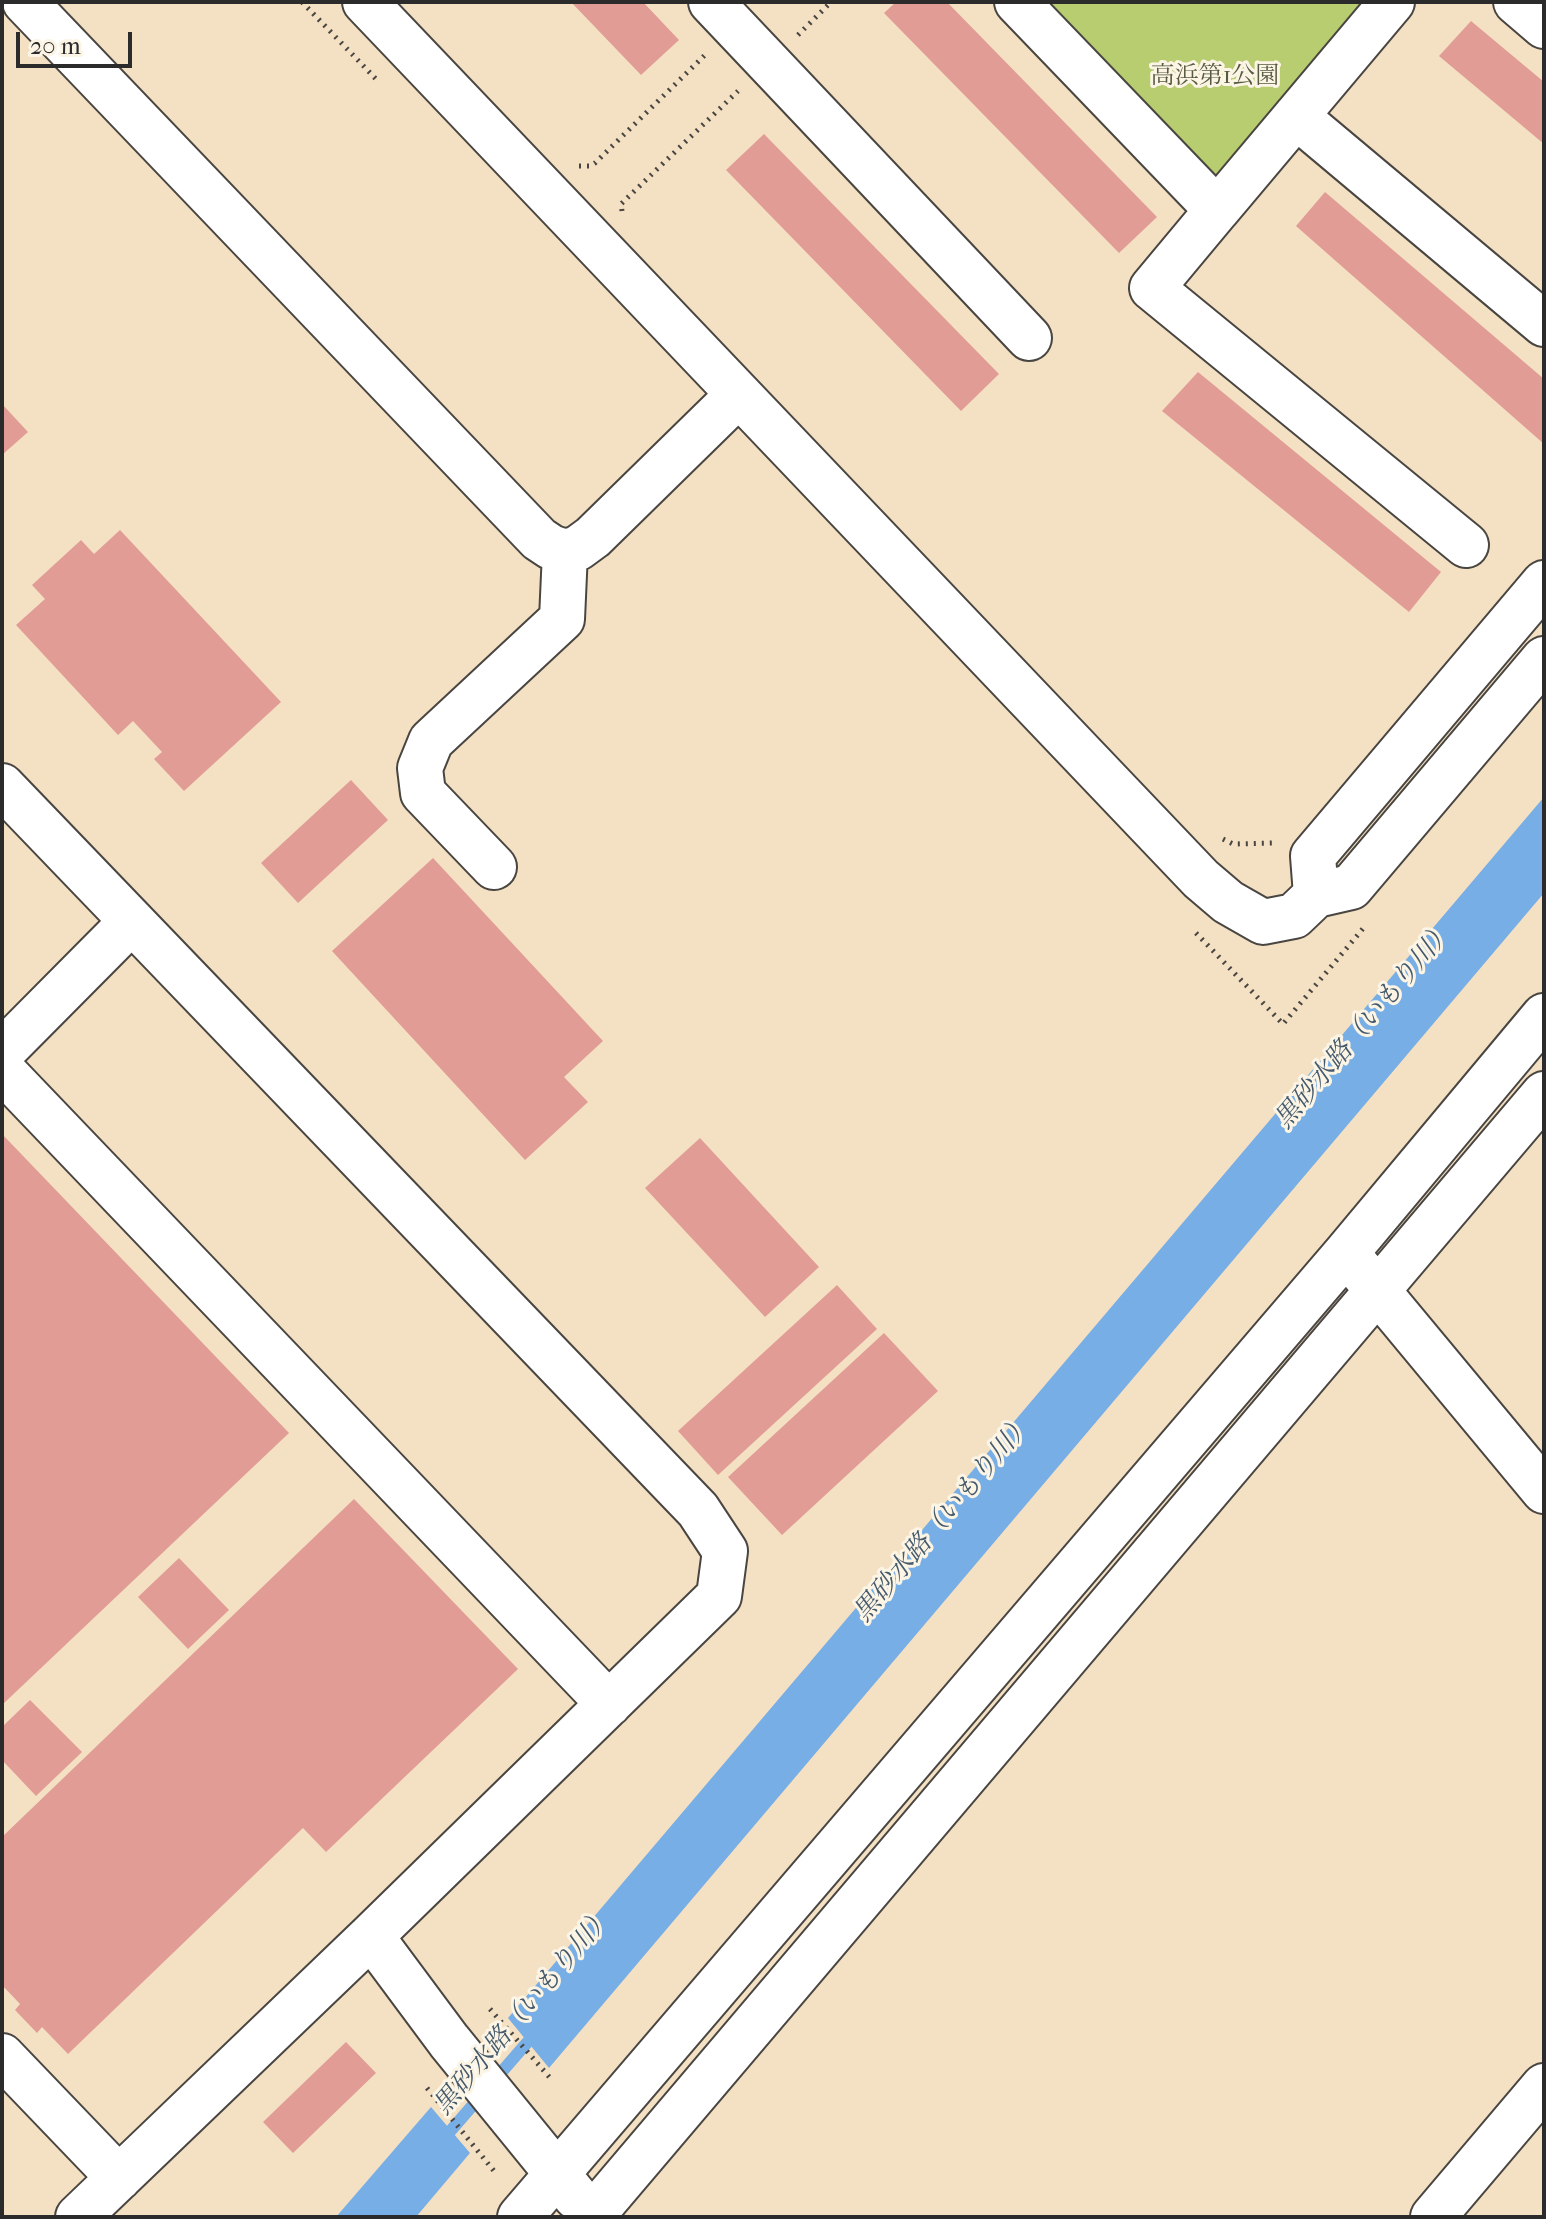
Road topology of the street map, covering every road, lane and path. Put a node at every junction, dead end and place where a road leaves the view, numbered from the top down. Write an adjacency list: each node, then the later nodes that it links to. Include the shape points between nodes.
1 (25, 2): 20 (street, via 539,539)
2 (365, 2): 18 (street)
3 (711, 2): 17 (street)
4 (831, 2): 9 (path)
5 (1017, 2): 14 (street)
6 (1392, 2): 12 (street)
7 (1516, 2): 8 (street)
8 (1544, 26)
9 (795, 38)
10 (709, 48): 13 (path, via 595,163)
11 (748, 82): 15 (path, via 621,204)
12 (1296, 116): 14 (street); 16 (street)
13 (573, 163)
14 (1217, 210): 19 (street, via 1152,288)
15 (622, 214)
16 (1544, 324)
17 (1029, 338)
18 (738, 395): 20 (street, via 593,537); 27 (street, via 1201,879 1263,922 1294,916)
19 (1466, 545)
20 (565, 552): 26 (street, via 562,619 431,741 420,768 423,793)
21 (1544, 583): 27 (street, via 1313,856)
22 (1544, 659): 27 (street, via 1351,887)
23 (2, 786): 28 (street)
24 (1217, 837): 25 (path, via 1233,844)
25 (1289, 842)
26 (494, 867)
27 (1316, 895)
28 (132, 921): 30 (street); 36 (street, via 698,1510 725,1551 719,1596)
29 (1544, 1016): 33 (street)
30 (2, 1052)
31 (2, 1070): 36 (street)
32 (1544, 1094): 34 (street)
33 (1346, 1253): 34 (street); 44 (street)
34 (1377, 1290): 35 (street); 48 (street)
35 (1544, 1491)
36 (609, 1704): 37 (street)
37 (371, 1936): 44 (street); 45 (street)
38 (490, 2009): 40 (path)
39 (2, 2056): 45 (street)
40 (552, 2080)
41 (1544, 2086): 49 (street)
42 (427, 2088): 43 (path)
43 (494, 2171)
44 (557, 2174): 47 (street); 48 (street)
45 (119, 2178): 46 (street)
46 (78, 2217)
47 (520, 2217)
48 (592, 2217)
49 (1433, 2217)

